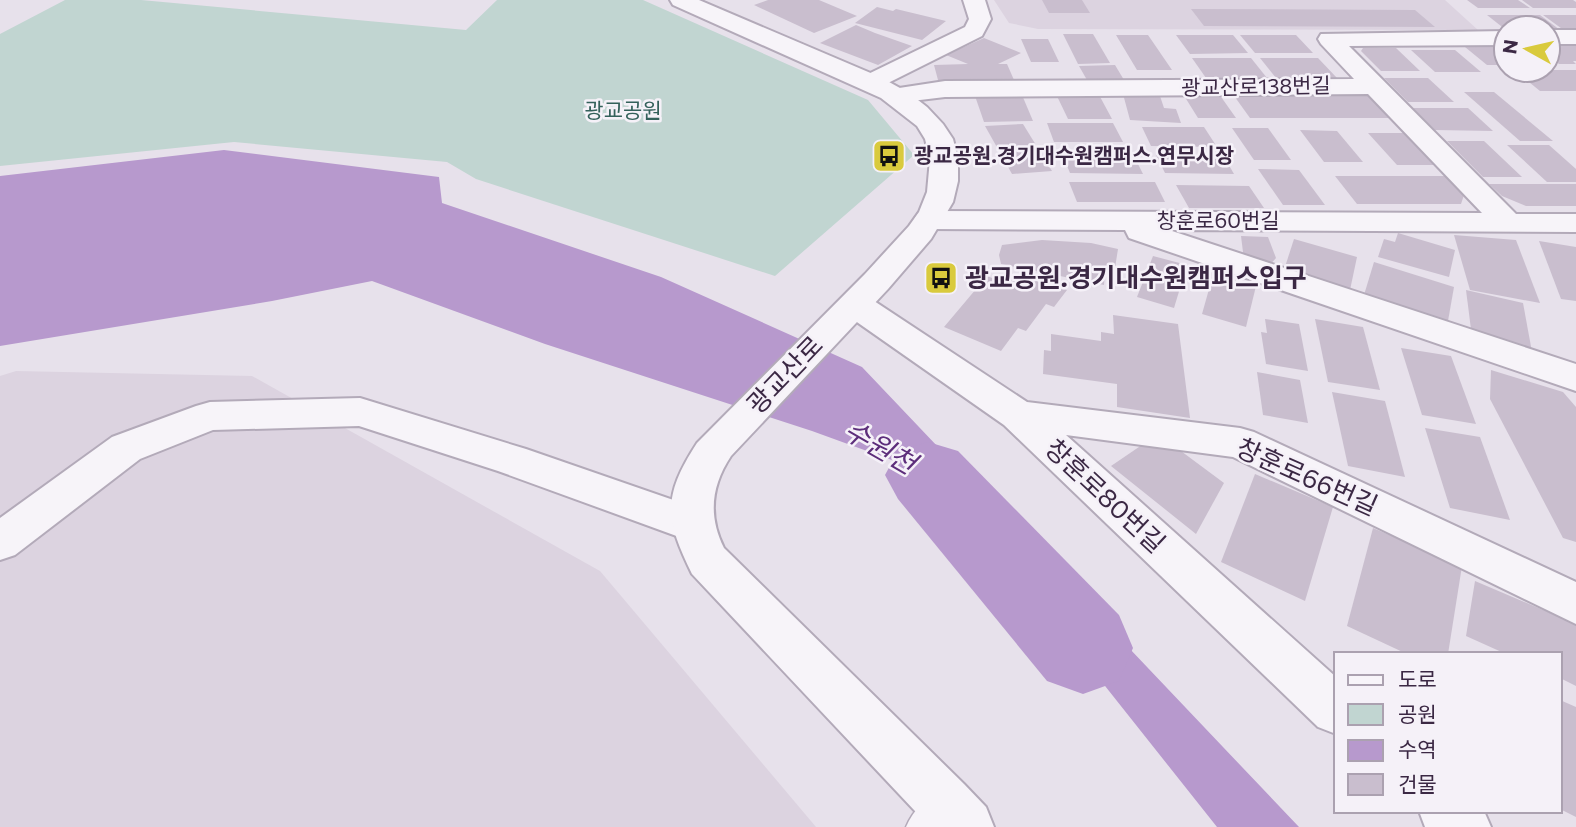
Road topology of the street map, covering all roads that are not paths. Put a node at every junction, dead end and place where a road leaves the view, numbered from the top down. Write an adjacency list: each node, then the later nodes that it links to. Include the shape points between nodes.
1 (681, 0): 4 (street, 광교산로)
2 (974, 0): 4 (street, via 980,19 974,31)
3 (1492, 38): 5 (street, 광교산로138번길, via 1329,39)
4 (871, 82): 6 (street, 광교산로)
5 (1375, 86): 6 (street, 광교산로138번길, via 945,89); 9 (street)
6 (895, 95): 7 (street, 광교산로, via 923,117 939,139 942,193)
7 (929, 220): 8 (street, 창훈로60번길); 11 (street, 광교산로)
8 (1110, 221): 9 (street, 창훈로60번길); 12 (street)
9 (1506, 221): 10 (street, 창훈로60번길)
10 (1576, 223)
11 (851, 309): 13 (street, 창훈로80번길); 14 (street, 광교산로, via 701,466 694,490)
12 (1576, 378)
13 (1018, 415): 16 (street, 창훈로66번길, via 1240,443); 17 (street, 창훈로80번길)
14 (693, 524): 15 (street, via 360,412 210,416 126,447); 19 (street, 광교산로, via 708,561)
15 (0, 542)
16 (1576, 604)
17 (1334, 708)
18 (1448, 813): 20 (street)
19 (944, 819)
20 (1463, 827)

